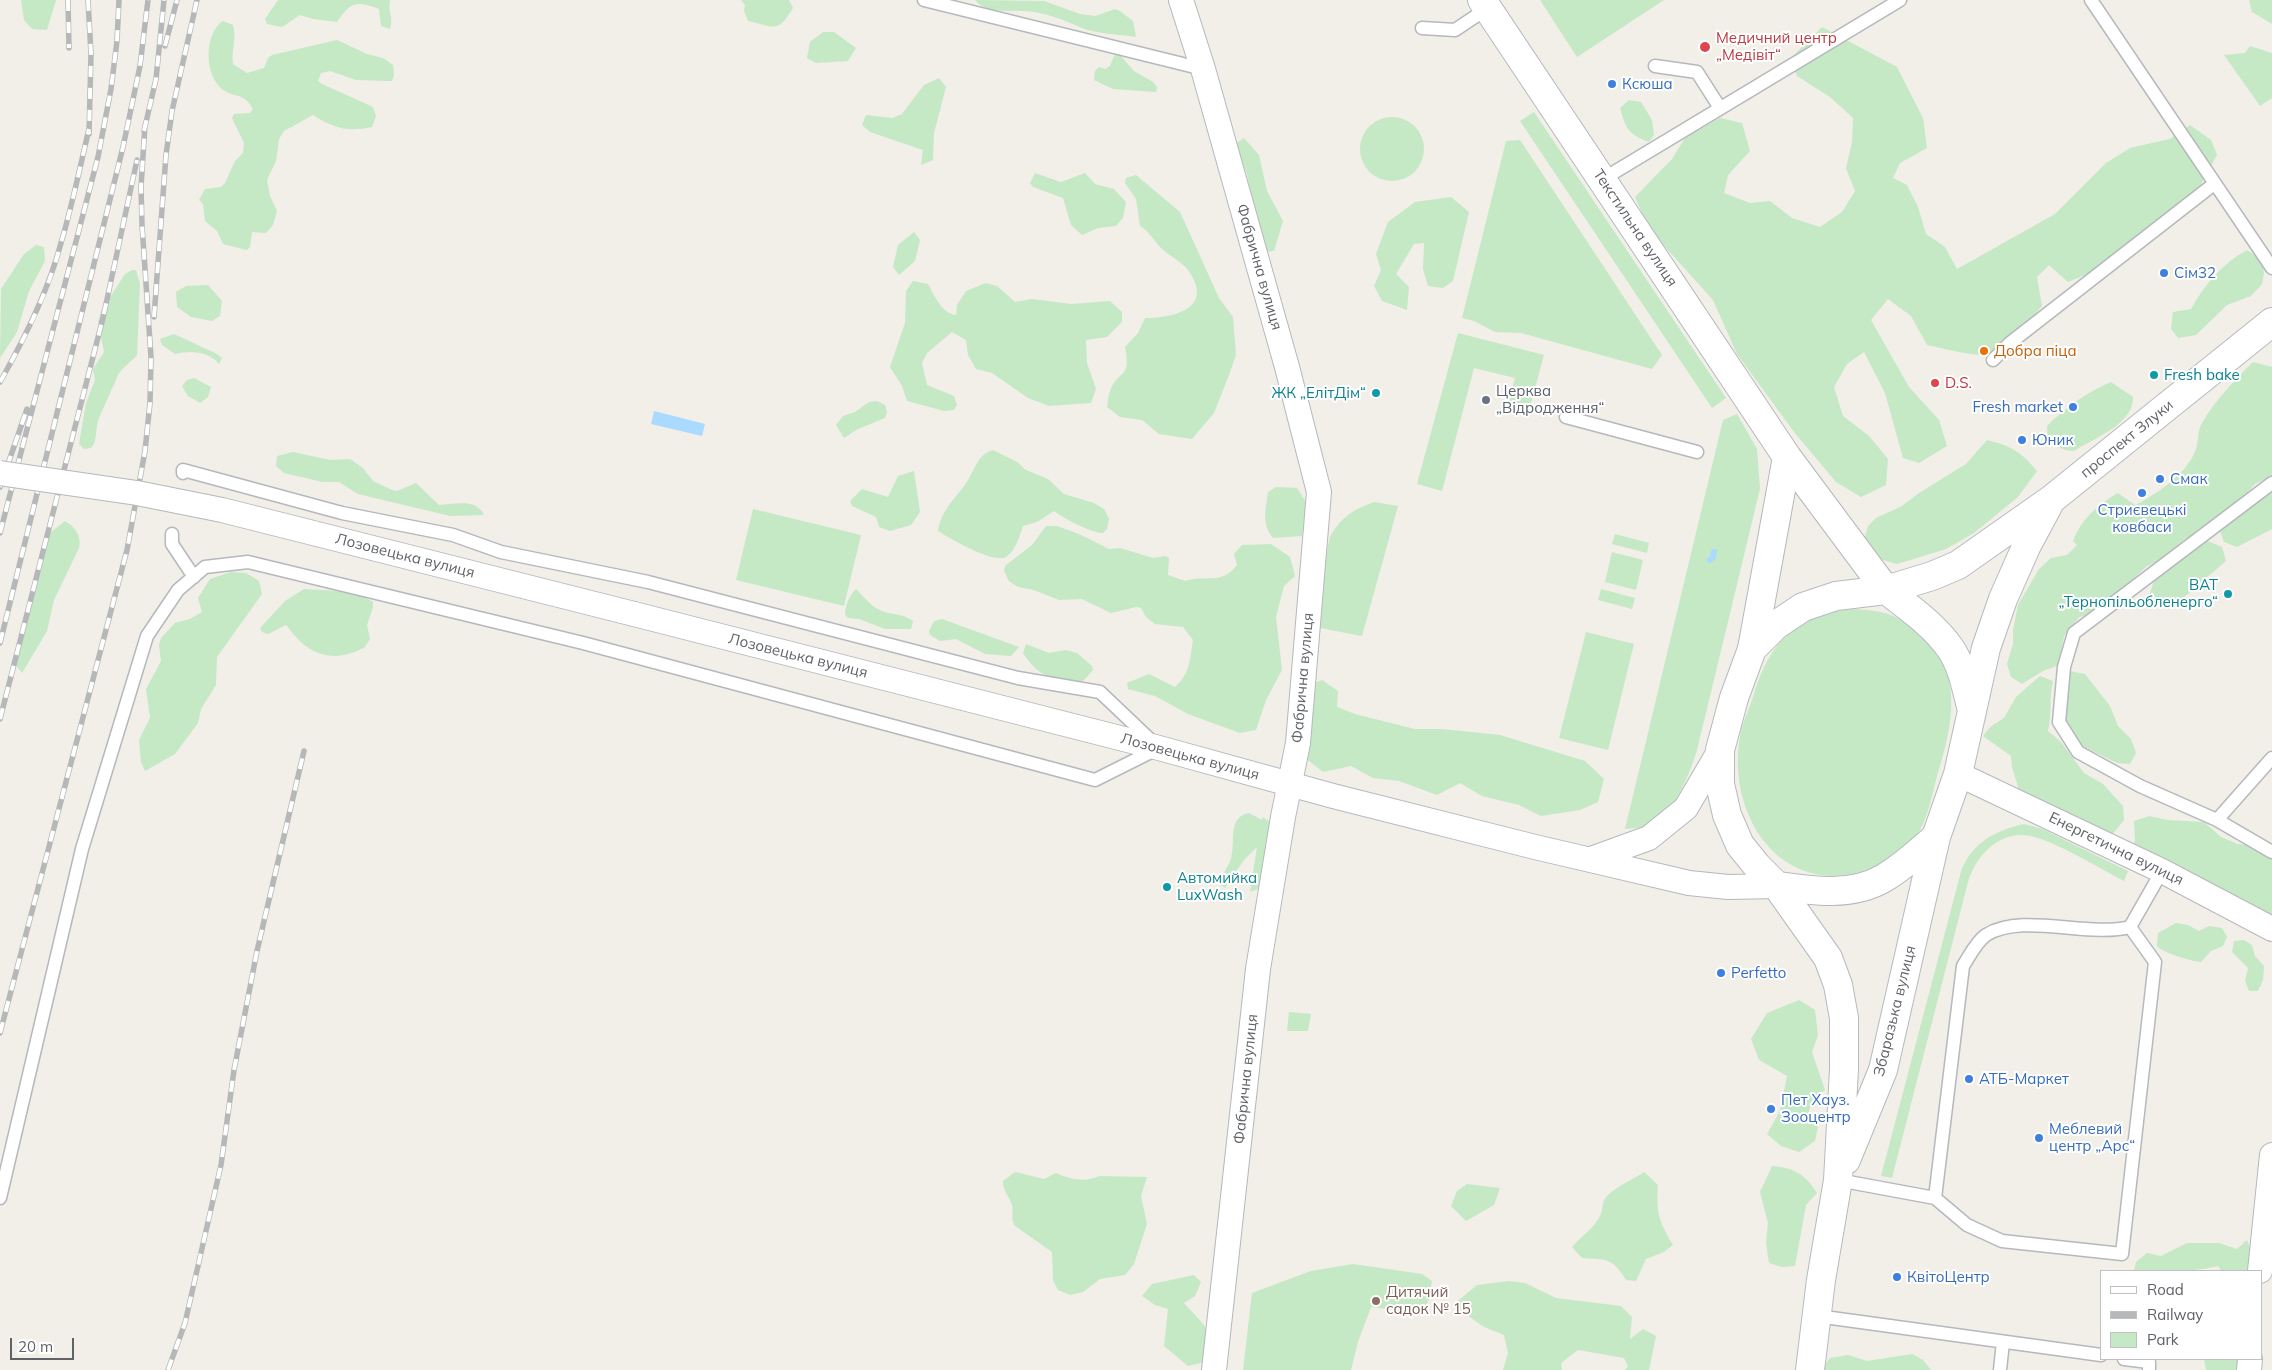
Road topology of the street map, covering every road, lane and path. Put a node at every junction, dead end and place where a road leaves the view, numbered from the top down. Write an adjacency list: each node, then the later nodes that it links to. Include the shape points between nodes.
1 (924, 0): 8 (lane)
2 (1181, 0): 8 (street, Фабрична вулиця)
3 (1900, 0): 9 (lane)
4 (2091, 0): 11 (lane)
5 (1485, 4): 6 (lane, via 1455,30); 10 (main road, Текстильна вулиця)
6 (1422, 28)
7 (1654, 66): 9 (lane, via 1697,72)
8 (1203, 69): 31 (street, Фабрична вулиця, via 1320,492 1298,743)
9 (1720, 108): 10 (lane)
10 (1603, 179): 17 (main road, Текстильна вулиця)
11 (2214, 184): 12 (lane); 14 (lane, via 2010,343)
12 (2272, 268)
13 (2272, 322): 21 (main road, проспект Злуки)
14 (1993, 360)
15 (1566, 417): 16 (lane)
16 (1697, 452)
17 (1787, 457): 24 (main road, Текстильна вулиця); 25 (main road)
18 (0, 473): 27 (street, Лозовецька вулиця, bridge, via 132,492 222,510)
19 (183, 473): 27 (lane, via 183,470 342,513 453,534 501,552 667,587 1018,678 1100,692)
20 (2272, 483): 32 (lane, via 2074,633 2064,667 2059,722 2078,752 2140,786)
21 (2052, 499): 24 (main road, проспект Злуки, via 1958,565); 26 (main road, проспект Злуки, via 2003,599 1986,648)
22 (172, 534): 23 (lane, via 172,544)
23 (194, 577): 27 (lane, via 205,567 248,562 583,643 1095,780); 42 (lane, via 178,590 148,636 82,849)
24 (1886, 590): 25 (main road, проспект Злуки, via 1836,596 1803,607 1776,625); 26 (main road, Текстильна вулиця, via 1950,648 1962,673)
25 (1752, 649): 28 (main road, Збаразька вулиця)
26 (1972, 713): 30 (main road, проспект Злуки)
27 (1159, 748): 31 (street, Лозовецька вулиця)
28 (1720, 750): 35 (street, via 1686,808 1649,838); 37 (main road, Збаразька вулиця, via 1720,784 1727,815 1740,845)
29 (2272, 758): 32 (lane)
30 (1958, 774): 33 (main road, Збаразька вулиця); 36 (street, Енергетична вулиця)
31 (1290, 784): 35 (street, Лозовецька вулиця); 49 (street, Фабрична вулиця, via 1258,969)
32 (2216, 820): 34 (lane)
33 (1936, 837): 37 (main road, via 1883,879 1856,888 1828,891); 41 (main road, Збаразька вулиця, via 1883,1070)
34 (2272, 852)
35 (1591, 859): 37 (street, Лозовецька вулиця, via 1689,883 1728,887)
36 (2162, 871): 38 (lane); 39 (street, Енергетична вулиця)
37 (1777, 886): 41 (main road, Збаразька вулиця, via 1828,958 1838,984 1844,1018)
38 (2130, 927): 43 (lane, via 2118,930 2009,927 1985,936 1973,949 1963,966); 43 (lane, via 2156,962 2122,1254 2002,1241 1967,1225)
39 (2272, 929)
40 (2272, 1155): 44 (street)
41 (1838, 1180): 43 (lane); 45 (main road, Збаразька вулиця)
42 (0, 1198)
43 (1935, 1198)
44 (2260, 1270)
45 (1817, 1316): 46 (lane); 50 (main road, Збаразька вулиця)
46 (2003, 1342): 47 (lane); 51 (lane)
47 (2100, 1356)
48 (2132, 1360): 52 (lane, via 2149,1362)
49 (1214, 1370)
50 (1810, 1370)
51 (2000, 1370)
52 (2149, 1370)

